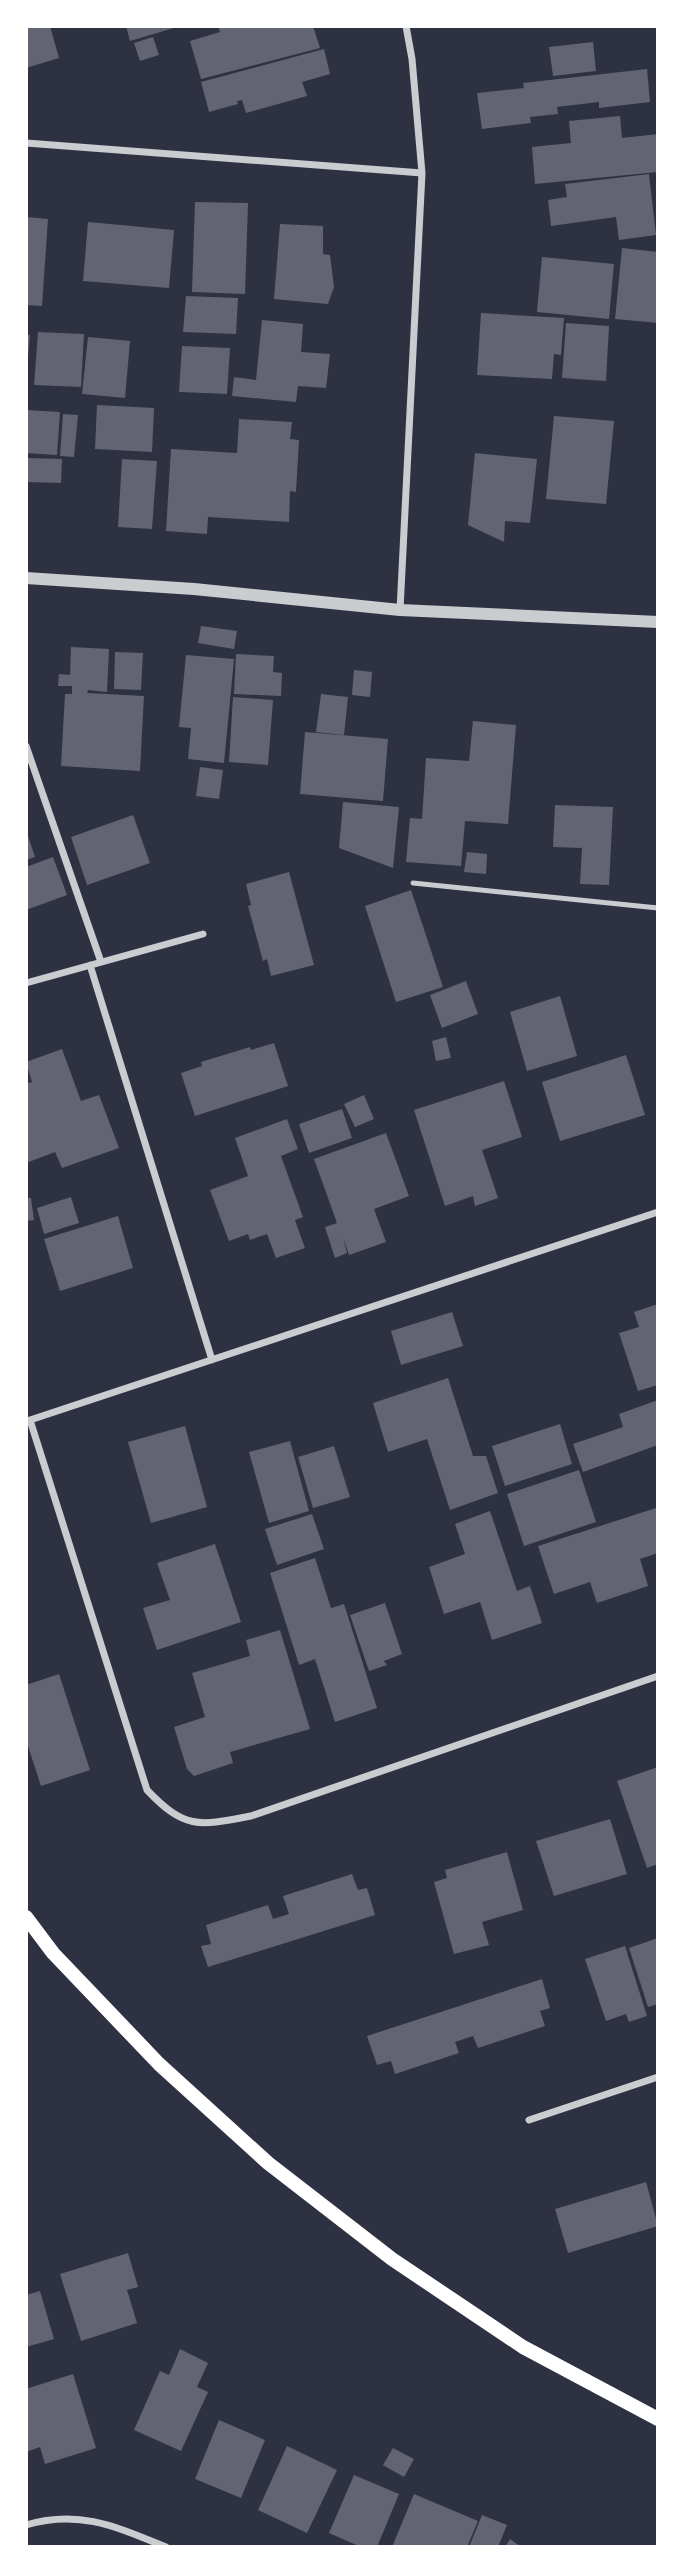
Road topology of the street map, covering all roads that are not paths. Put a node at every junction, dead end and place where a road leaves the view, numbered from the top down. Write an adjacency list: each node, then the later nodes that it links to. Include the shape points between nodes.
1 (405, 26): 3 (street)
2 (26, 143): 3 (street)
3 (422, 173): 5 (street)
4 (26, 578): 5 (street)
5 (400, 610): 6 (street)
6 (658, 622)
7 (26, 746): 11 (street)
8 (413, 883): 9 (lane)
9 (658, 908)
10 (203, 934): 11 (street)
11 (101, 962): 12 (street)
12 (90, 965): 13 (street); 15 (street)
13 (26, 983)
14 (658, 1212): 15 (street)
15 (212, 1360): 16 (street)
16 (28, 1420): 17 (street, via 147,1790 168,1812 189,1823 251,1816)
17 (658, 1676)
18 (26, 1917): 21 (main road, via 53,1953 159,2064 268,2163 392,2259 523,2347)
19 (658, 2077): 20 (street)
20 (529, 2120)
21 (658, 2419)
22 (26, 2525): 23 (street, via 73,2516)
23 (166, 2547)

